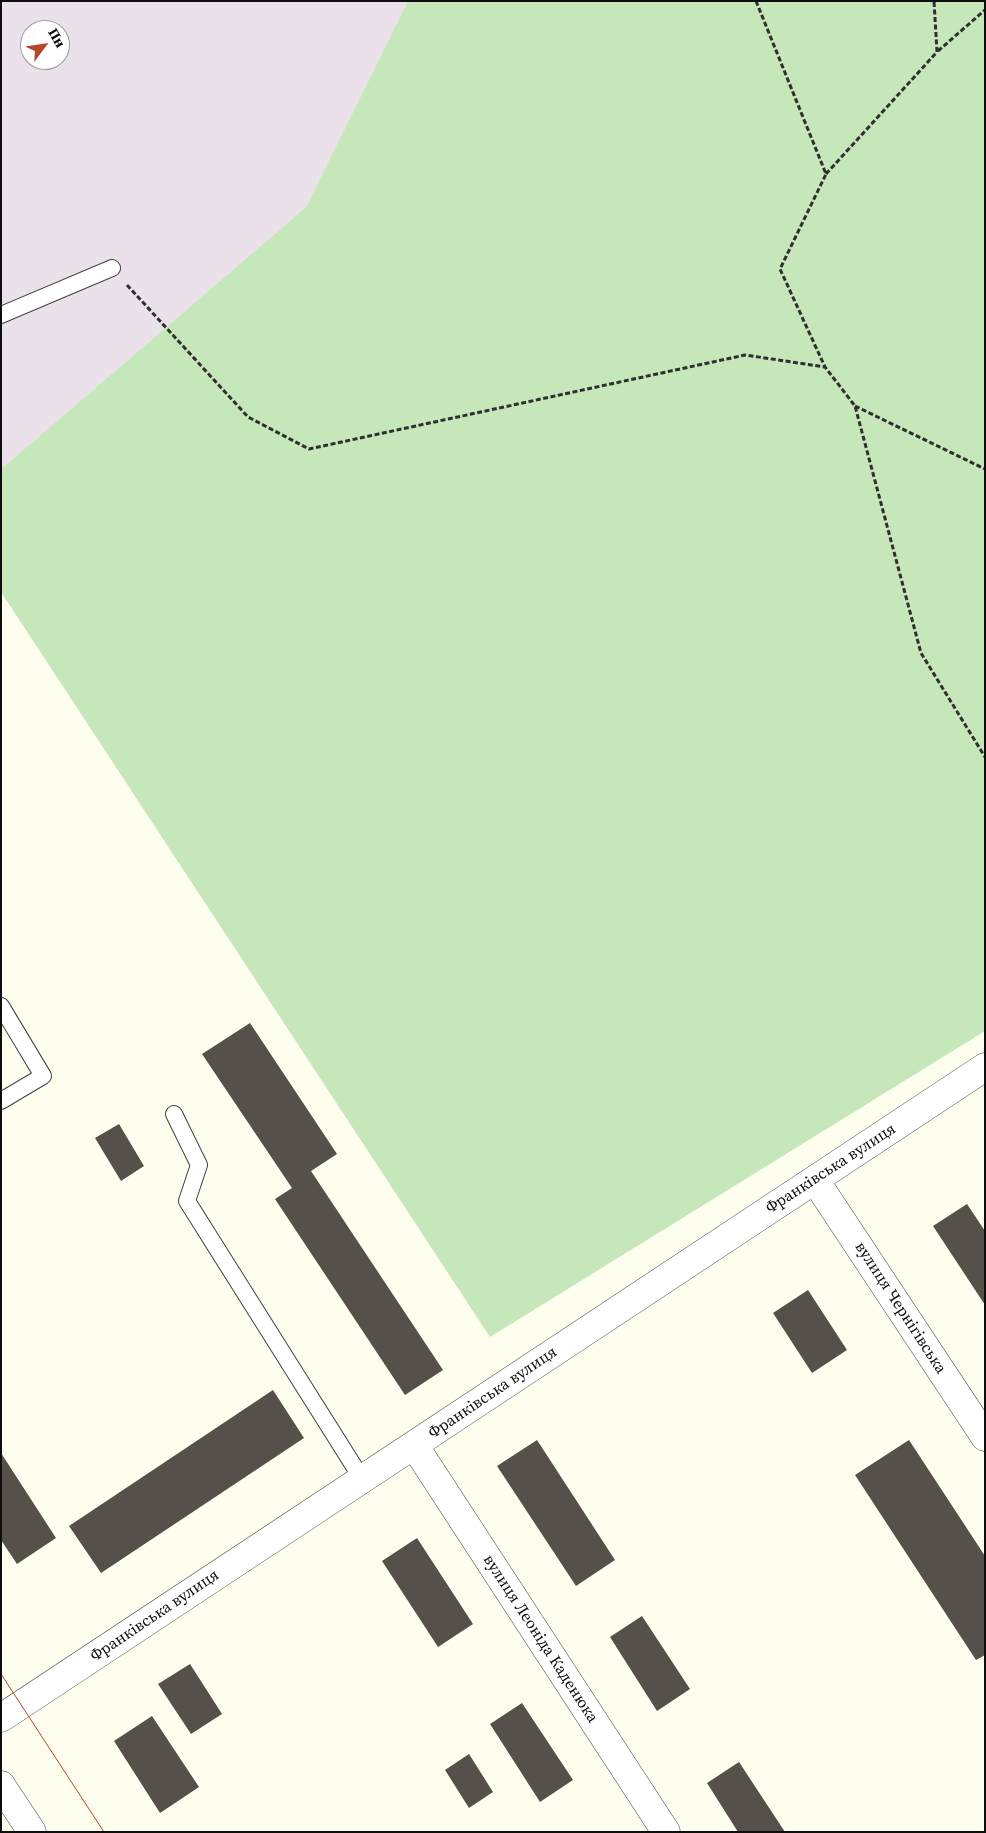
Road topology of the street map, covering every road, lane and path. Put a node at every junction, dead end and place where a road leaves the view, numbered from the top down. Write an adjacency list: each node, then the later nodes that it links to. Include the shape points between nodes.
1 (756, 1): 5 (path)
2 (934, 1): 4 (path)
3 (985, 10): 4 (path)
4 (938, 52): 5 (path)
5 (826, 174): 8 (path, via 780,269)
6 (112, 268): 7 (lane); 8 (path, via 248,417 309,449 745,356)
7 (1, 315)
8 (826, 367): 9 (path)
9 (855, 406): 10 (path); 11 (path, via 921,653)
10 (985, 469)
11 (985, 757)
12 (1, 1006): 14 (lane, via 43,1076)
13 (985, 1067): 16 (street, Франківська вулиця)
14 (1, 1101)
15 (174, 1114): 19 (lane, via 198,1165 186,1201)
16 (815, 1180): 17 (street, вулиця Чернігівська); 18 (street, Франківська вулиця)
17 (985, 1437)
18 (414, 1445): 19 (street, Франківська вулиця); 23 (street, вулиця Леоніда Каденюка)
19 (362, 1479): 20 (street, Франківська вулиця)
20 (1, 1718)
21 (1, 1784): 22 (street)
22 (32, 1832)
23 (666, 1832)

